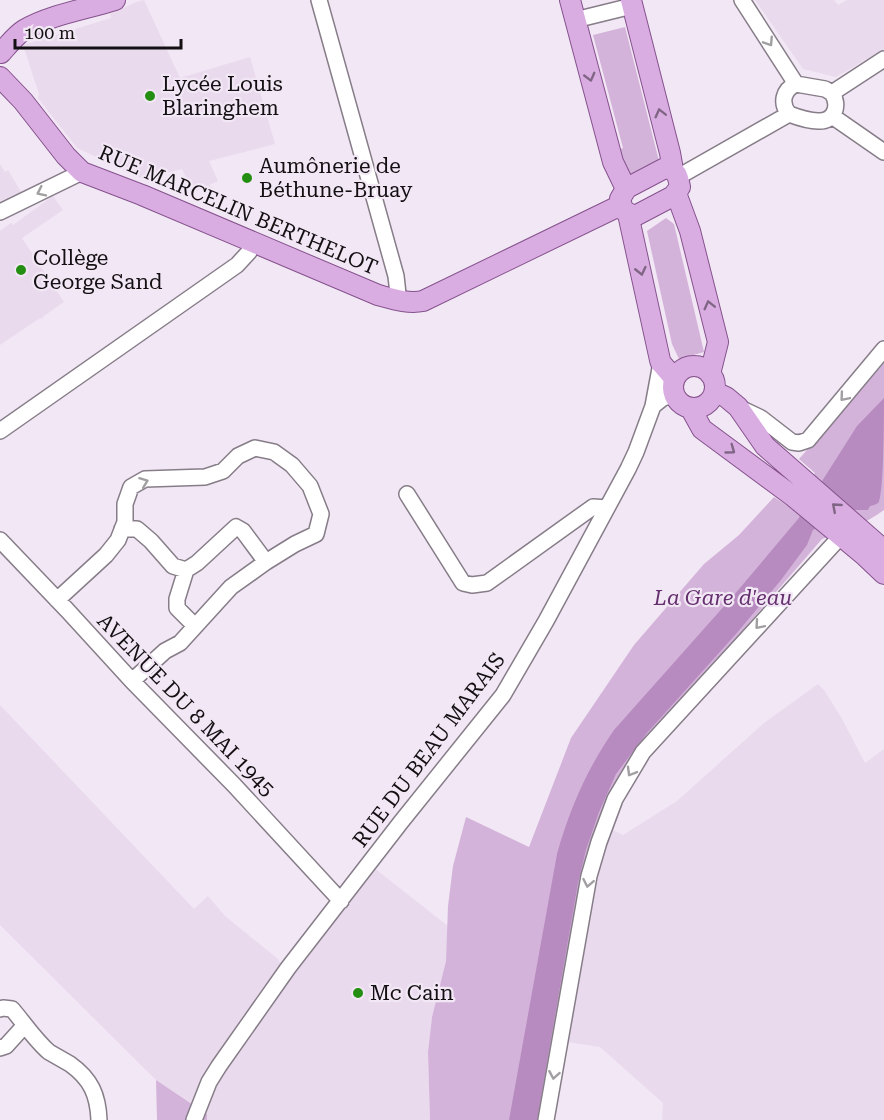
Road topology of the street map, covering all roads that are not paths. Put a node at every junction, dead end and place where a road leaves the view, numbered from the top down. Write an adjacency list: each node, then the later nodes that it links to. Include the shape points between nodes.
1 (84, 0): 8 (main road, via 16,23)
2 (115, 0): 8 (main road, via 25,29)
3 (319, 0): 21 (street, via 396,276)
4 (570, 0): 7 (main road)
5 (742, 0): 10 (street, one-way to 10)
6 (632, 3): 7 (street); 17 (main road, one-way to 6)
7 (575, 20): 18 (main road, one-way to 18)
8 (1, 50): 11 (main road)
9 (884, 59): 12 (street)
10 (796, 84): 12 (street); 13 (street, via 786,92 783,101)
11 (11, 87): 16 (main road, RUE MARCELIN BERTHELOT)
12 (832, 93): 14 (street, via 837,104)
13 (789, 114): 14 (street, via 819,121); 17 (street)
14 (832, 116): 15 (street)
15 (884, 152)
16 (82, 172): 19 (street, one-way to 19); 20 (main road, RUE MARCELIN BERTHELOT)
17 (676, 180): 18 (main road, via 665,168); 18 (main road, via 635,216); 24 (main road, one-way to 17, via 718,342)
18 (625, 202): 21 (main road, RUE MARCELIN BERTHELOT, via 423,302); 23 (main road, one-way to 23)
19 (0, 212)
20 (250, 242): 21 (main road, RUE MARCELIN BERTHELOT); 29 (street, via 249,252 237,265)
21 (397, 300)
22 (883, 350): 27 (street, one-way to 27, via 808,440 792,442 761,418)
23 (661, 363): 25 (main road); 26 (street, RUE DU BEAU MARAIS)
24 (713, 383): 25 (main road, via 700,367 694,366 682,369); 27 (main road); 28 (main road, via 708,403)
25 (674, 386): 26 (street); 28 (main road, via 680,404)
26 (653, 406): 32 (street, RUE DU BEAU MARAIS, via 636,452)
27 (738, 407): 30 (main road)
28 (691, 409): 30 (main road, one-way to 30, via 702,429)
29 (0, 431)
30 (800, 489): 34 (main road); 36 (main road, one-way to 30)
31 (407, 494): 32 (street, via 463,583 472,585 487,583 593,507)
32 (607, 508): 43 (street, RUE DU BEAU MARAIS, via 503,695)
33 (122, 529): 37 (street, one-way to 37, via 124,504 131,488 145,479 205,477 223,471 238,456 255,448 274,452 310,486 321,514 316,534); 38 (street, via 137,529 173,566); 40 (street, via 106,555)
34 (837, 532): 39 (main road); 49 (street, one-way to 49, via 643,752 615,799 589,876)
35 (0, 540): 40 (street, AVENUE DU 8 MAI 1945)
36 (884, 550)
37 (266, 562): 38 (street, via 236,527); 41 (street, via 231,587)
38 (186, 570): 41 (street, via 177,608)
39 (884, 574)
40 (57, 600): 42 (street, AVENUE DU 8 MAI 1945)
41 (195, 626): 42 (street)
42 (132, 681): 43 (street, AVENUE DU 8 MAI 1945)
43 (341, 901): 48 (street, RUE DU BEAU MARAIS, via 219,1066)
44 (0, 1010): 45 (street, via 12,1009)
45 (26, 1025): 46 (street); 47 (street, via 49,1051 72,1065 93,1088)
46 (0, 1048)
47 (99, 1120)
48 (194, 1120)
49 (546, 1120)

